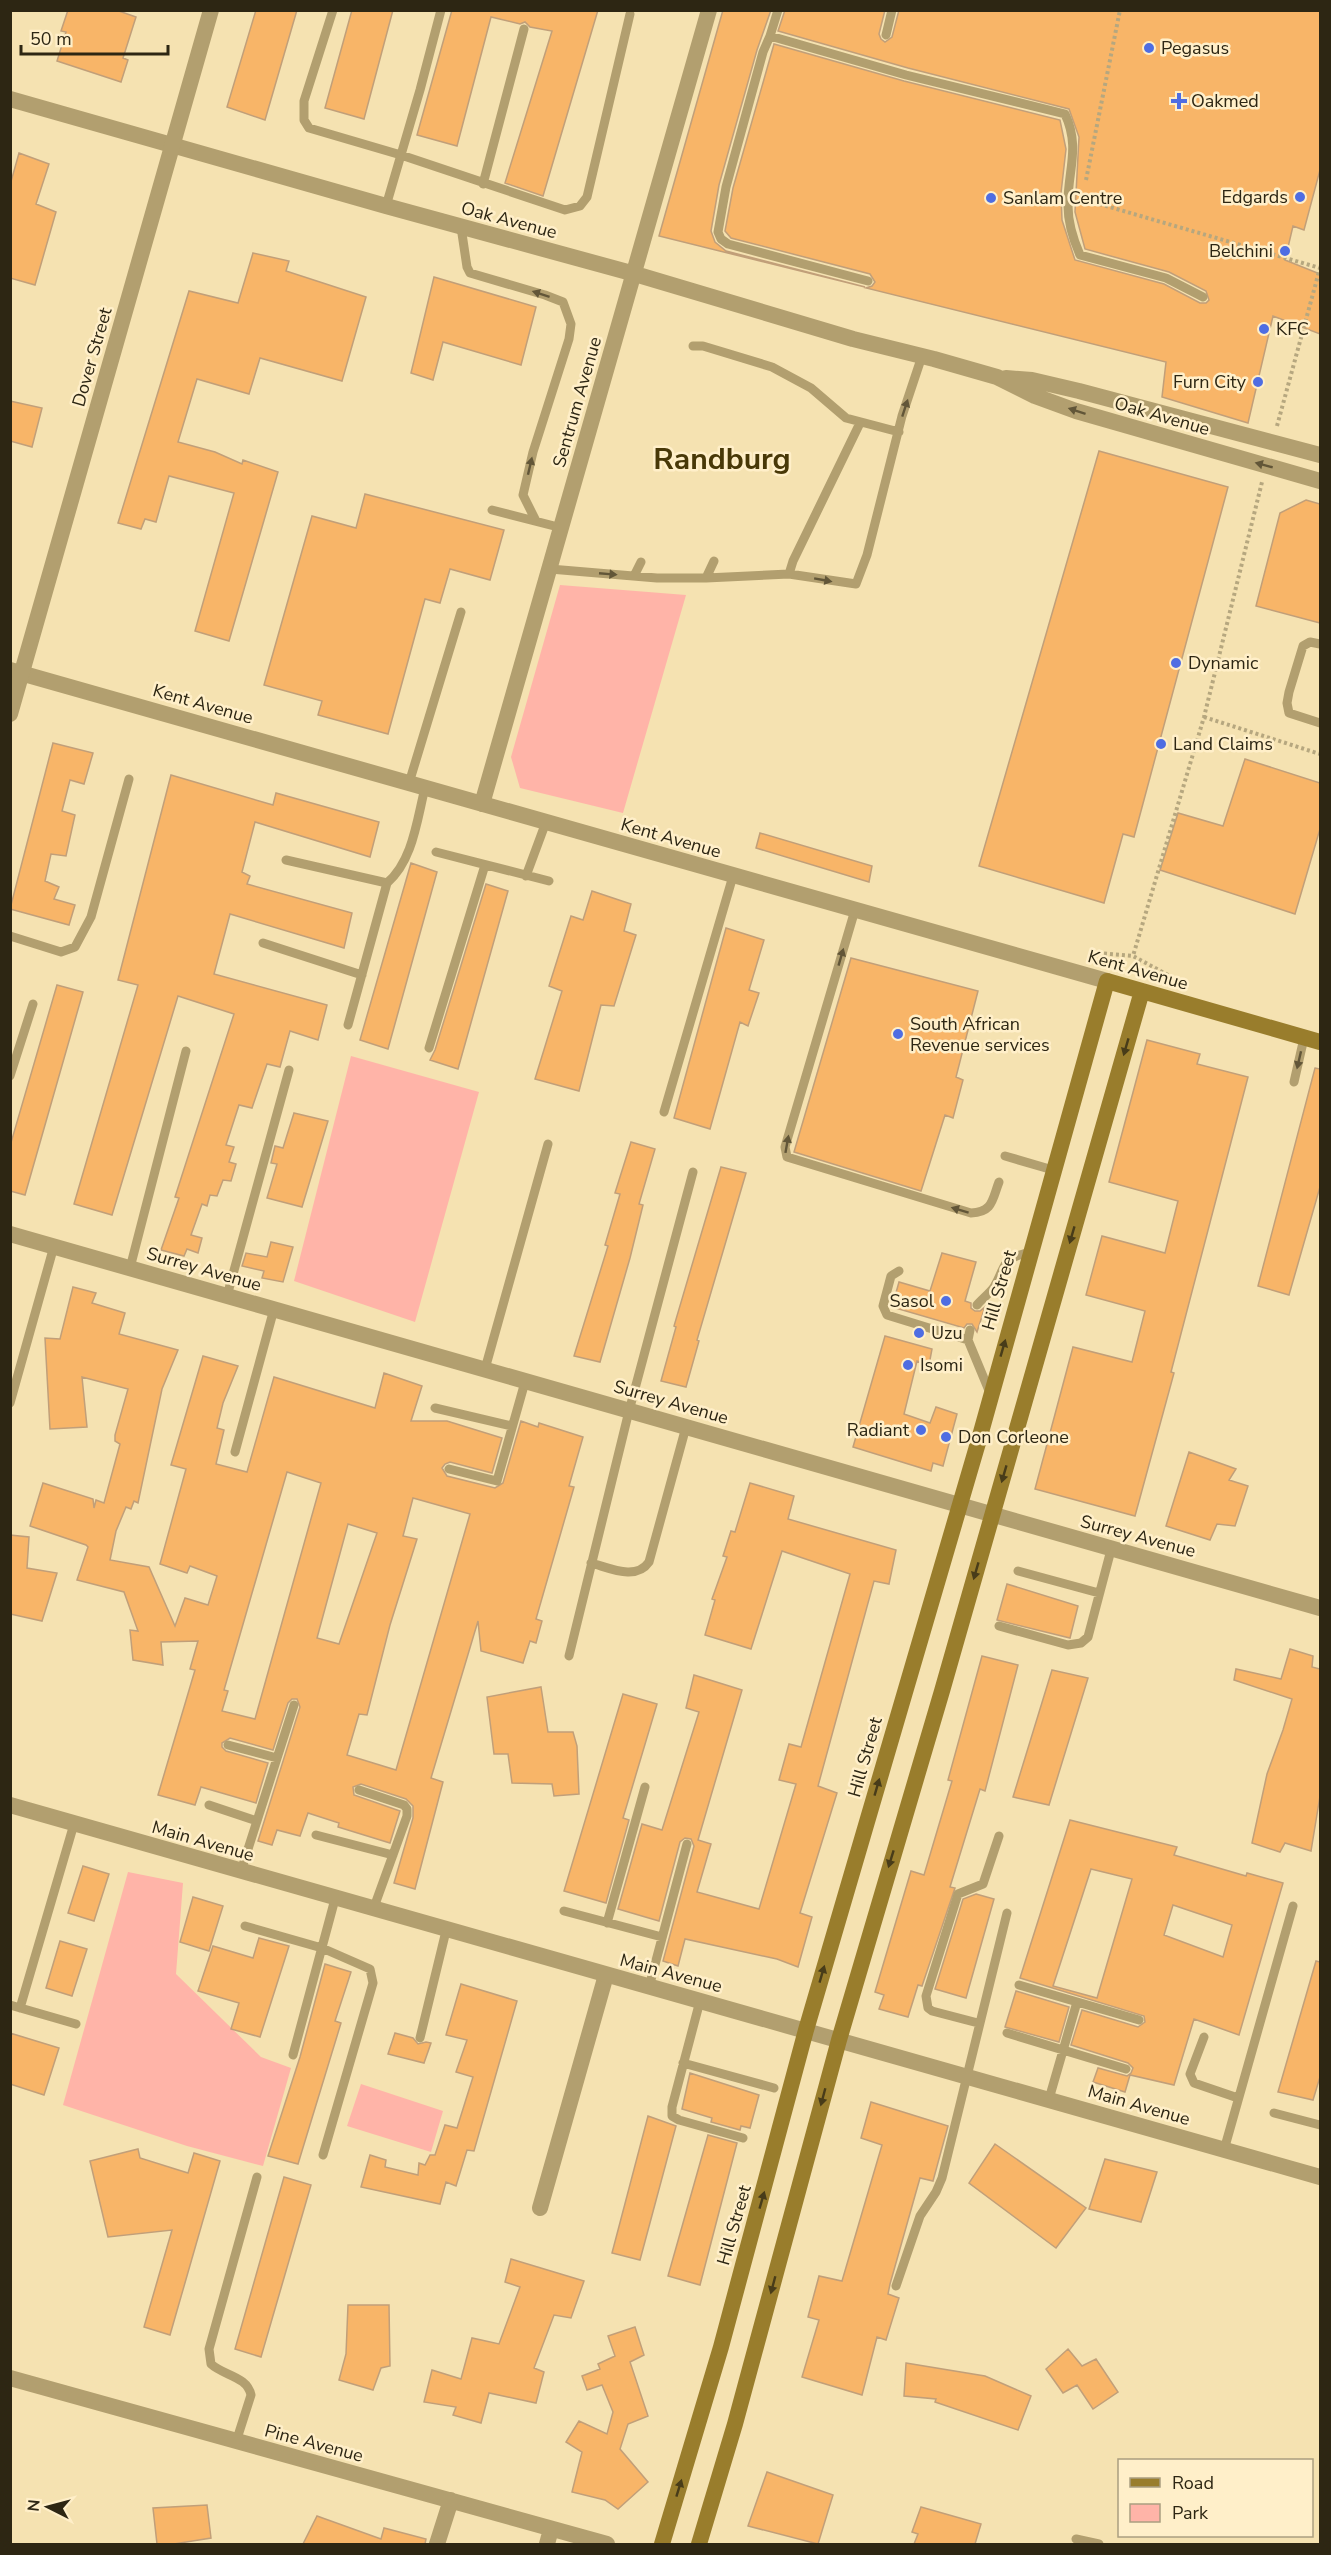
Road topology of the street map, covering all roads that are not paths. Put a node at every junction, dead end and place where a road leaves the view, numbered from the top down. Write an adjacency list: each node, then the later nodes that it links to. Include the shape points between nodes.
1 (211, 10): 12 (street, Dover Street)
2 (333, 10): 13 (lane, via 304,101 304,120 309,128)
3 (441, 10): 13 (lane)
4 (709, 10): 17 (street, Sentrum Avenue)
5 (778, 10): 10 (lane)
6 (891, 11): 9 (lane)
7 (630, 14): 14 (lane, via 588,197 580,206 565,210)
8 (524, 28): 14 (lane)
9 (886, 35)
10 (770, 36): 18 (lane, via 732,165 718,232 728,244); 19 (lane, via 1065,114 1072,130 1073,150 1068,204 1071,232 1080,255 1166,278)
11 (10, 99): 12 (street, Oak Avenue)
12 (172, 145): 15 (street, Oak Avenue); 38 (street, Dover Street)
13 (401, 155): 14 (lane); 15 (lane)
14 (483, 184)
15 (386, 206): 16 (street, Oak Avenue)
16 (460, 227): 17 (street, Oak Avenue); 28 (lane, one-way to 16, via 523,495 569,339 569,314 563,302 470,273)
17 (635, 274): 21 (street, Oak Avenue); 29 (street, Sentrum Avenue)
18 (868, 281)
19 (1203, 297)
20 (693, 346): 23 (lane, via 766,364 837,413)
21 (922, 356): 22 (street, Oak Avenue); 24 (lane, one-way to 21)
22 (996, 377): 25 (street, Oak Avenue, via 1032,380); 26 (street, Oak Avenue, one-way to 22, via 1076,411)
23 (860, 423): 24 (lane); 33 (lane)
24 (899, 432): 33 (lane, one-way to 24, via 856,584)
25 (1320, 455)
26 (1320, 481)
27 (492, 510): 28 (lane)
28 (536, 521): 29 (lane)
29 (562, 528): 32 (street, Sentrum Avenue)
30 (714, 561): 35 (lane)
31 (641, 562): 34 (lane)
32 (550, 568): 34 (lane, one-way to 34); 43 (street, Sentrum Avenue)
33 (789, 574): 35 (lane)
34 (634, 576): 35 (lane)
35 (706, 578)
36 (461, 612): 42 (lane)
37 (1320, 644): 40 (lane, via 1310,642 1303,646 1287,703 1289,713)
38 (16, 671): 39 (street, Dover Street); 42 (street, Kent Avenue)
39 (10, 714)
40 (1320, 723)
41 (129, 779): 53 (lane, via 91,917 75,946 62,952)
42 (417, 785): 43 (street, Kent Avenue); 51 (lane, via 405,861)
43 (482, 804): 44 (street, Kent Avenue)
44 (546, 822): 48 (lane); 49 (street, Kent Avenue)
45 (436, 852): 47 (lane)
46 (286, 860): 51 (lane)
47 (484, 865): 48 (lane); 61 (lane)
48 (526, 876): 50 (lane)
49 (733, 876): 52 (street, Kent Avenue); 66 (lane)
50 (549, 881)
51 (387, 883): 55 (lane)
52 (855, 910): 56 (street, Kent Avenue); 71 (lane, one-way to 52, via 989,1208 971,1213 787,1157 785,1148)
53 (10, 936)
54 (263, 943): 55 (lane)
55 (362, 975): 59 (lane)
56 (1107, 981): 57 (main road, Kent Avenue); 69 (main road, Hill Street)
57 (1142, 991): 60 (main road, Kent Avenue); 93 (main road, one-way to 93)
58 (33, 1004): 64 (lane)
59 (348, 1025)
60 (1312, 1040): 65 (lane, one-way to 65)
61 (429, 1048)
62 (186, 1051): 75 (lane)
63 (289, 1071): 77 (lane)
64 (10, 1076)
65 (1294, 1082)
66 (664, 1112)
67 (548, 1144): 82 (lane)
68 (1005, 1156): 69 (lane)
69 (1053, 1170): 74 (main road, Hill Street)
70 (693, 1172): 87 (lane)
71 (999, 1182)
72 (10, 1234): 73 (street, Surrey Avenue)
73 (54, 1246): 75 (street, Surrey Avenue); 85 (lane)
74 (1030, 1252): 78 (lane, via 1004,1262 993,1288); 84 (main road, Hill Street, one-way to 74)
75 (130, 1268): 77 (street, Surrey Avenue)
76 (899, 1270): 81 (lane, via 891,1276 882,1306 887,1316)
77 (227, 1296): 79 (street, Surrey Avenue)
78 (977, 1305)
79 (274, 1309): 82 (street, Surrey Avenue); 90 (lane)
80 (970, 1330): 81 (lane)
81 (968, 1341): 84 (lane)
82 (484, 1369): 83 (street, Surrey Avenue)
83 (525, 1382): 87 (street, Surrey Avenue); 88 (lane)
84 (990, 1393): 92 (main road, Hill Street)
85 (10, 1402)
86 (435, 1408): 88 (lane)
87 (628, 1411): 89 (street, Surrey Avenue); 95 (lane)
88 (512, 1426): 91 (lane, via 497,1481)
89 (686, 1427): 92 (street, Surrey Avenue); 95 (lane, via 649,1562 635,1573)
90 (235, 1452)
91 (449, 1469)
92 (959, 1505): 93 (street, Surrey Avenue); 134 (main road, Hill Street, one-way to 92)
93 (992, 1515): 94 (street, Surrey Avenue); 138 (main road, one-way to 138)
94 (1111, 1550): 97 (lane); 98 (street, Surrey Avenue)
95 (591, 1563): 100 (lane)
96 (1018, 1571): 97 (lane)
97 (1099, 1593): 99 (lane, via 1088,1637 1081,1643 1068,1645)
98 (1320, 1608)
99 (999, 1626)
100 (569, 1656)
101 (294, 1705): 103 (lane)
102 (228, 1745): 103 (lane)
103 (277, 1758): 108 (lane)
104 (645, 1787): 120 (lane)
105 (359, 1790): 113 (lane, via 407,1809)
106 (209, 1805): 108 (lane)
107 (10, 1806): 109 (street, Main Avenue)
108 (257, 1821): 114 (lane)
109 (74, 1824): 114 (street, Main Avenue); 130 (lane)
110 (316, 1835): 113 (lane)
111 (999, 1836): 132 (lane, via 983,1884 958,1894 926,1995 932,2011)
112 (687, 1845): 123 (lane)
113 (393, 1855): 117 (lane)
114 (241, 1871): 115 (street, Main Avenue)
115 (335, 1899): 117 (street, Main Avenue); 124 (lane)
116 (1293, 1906): 145 (lane)
117 (373, 1910): 122 (street, Main Avenue)
118 (564, 1911): 120 (lane)
119 (1007, 1913): 132 (lane)
120 (607, 1923): 123 (lane)
121 (245, 1926): 124 (lane)
122 (446, 1931): 125 (street, Main Avenue); 137 (lane)
123 (662, 1937): 127 (lane)
124 (322, 1948): 140 (lane); 151 (lane, via 370,1969 373,1983)
125 (606, 1976): 127 (street, Main Avenue); 154 (street)
126 (1019, 1985): 129 (lane)
127 (648, 1987): 128 (street, Main Avenue)
128 (700, 2001): 134 (street, Main Avenue); 141 (lane)
129 (1077, 2002): 131 (lane); 139 (lane)
130 (15, 2006): 133 (lane)
131 (1139, 2020)
132 (978, 2023): 143 (lane)
133 (76, 2024)
134 (806, 2030): 138 (street, Main Avenue); 163 (main road, Hill Street, one-way to 134, via 721,2347)
135 (1007, 2033): 139 (lane)
136 (1204, 2037): 145 (lane, via 1190,2074 1194,2083)
137 (420, 2038)
138 (839, 2040): 143 (street, Main Avenue); 164 (main road, one-way to 164)
139 (1063, 2049): 142 (lane); 146 (lane)
140 (293, 2055)
141 (683, 2063): 144 (lane); 149 (lane, via 672,2116)
142 (1126, 2069)
143 (965, 2076): 146 (street, Main Avenue); 155 (lane, via 942,2178 920,2216)
144 (774, 2088)
145 (1238, 2098): 150 (lane)
146 (1049, 2099): 150 (street, Main Avenue)
147 (1274, 2113): 148 (lane)
148 (1320, 2125)
149 (743, 2138)
150 (1224, 2150): 153 (street, Main Avenue)
151 (323, 2154)
152 (256, 2177): 157 (lane, via 209,2349 211,2364 216,2369 249,2388 251,2395)
153 (1320, 2177)
154 (540, 2208)
155 (896, 2286)
156 (10, 2378): 157 (street, Pine Avenue)
157 (236, 2442): 158 (street, Pine Avenue)
158 (451, 2500): 159 (street, Pine Avenue); 161 (street)
159 (549, 2537): 162 (street, Pine Avenue)
160 (1076, 2539): 165 (lane)
161 (437, 2544)
162 (607, 2544)
163 (662, 2544)
164 (699, 2544)
165 (1099, 2544)

